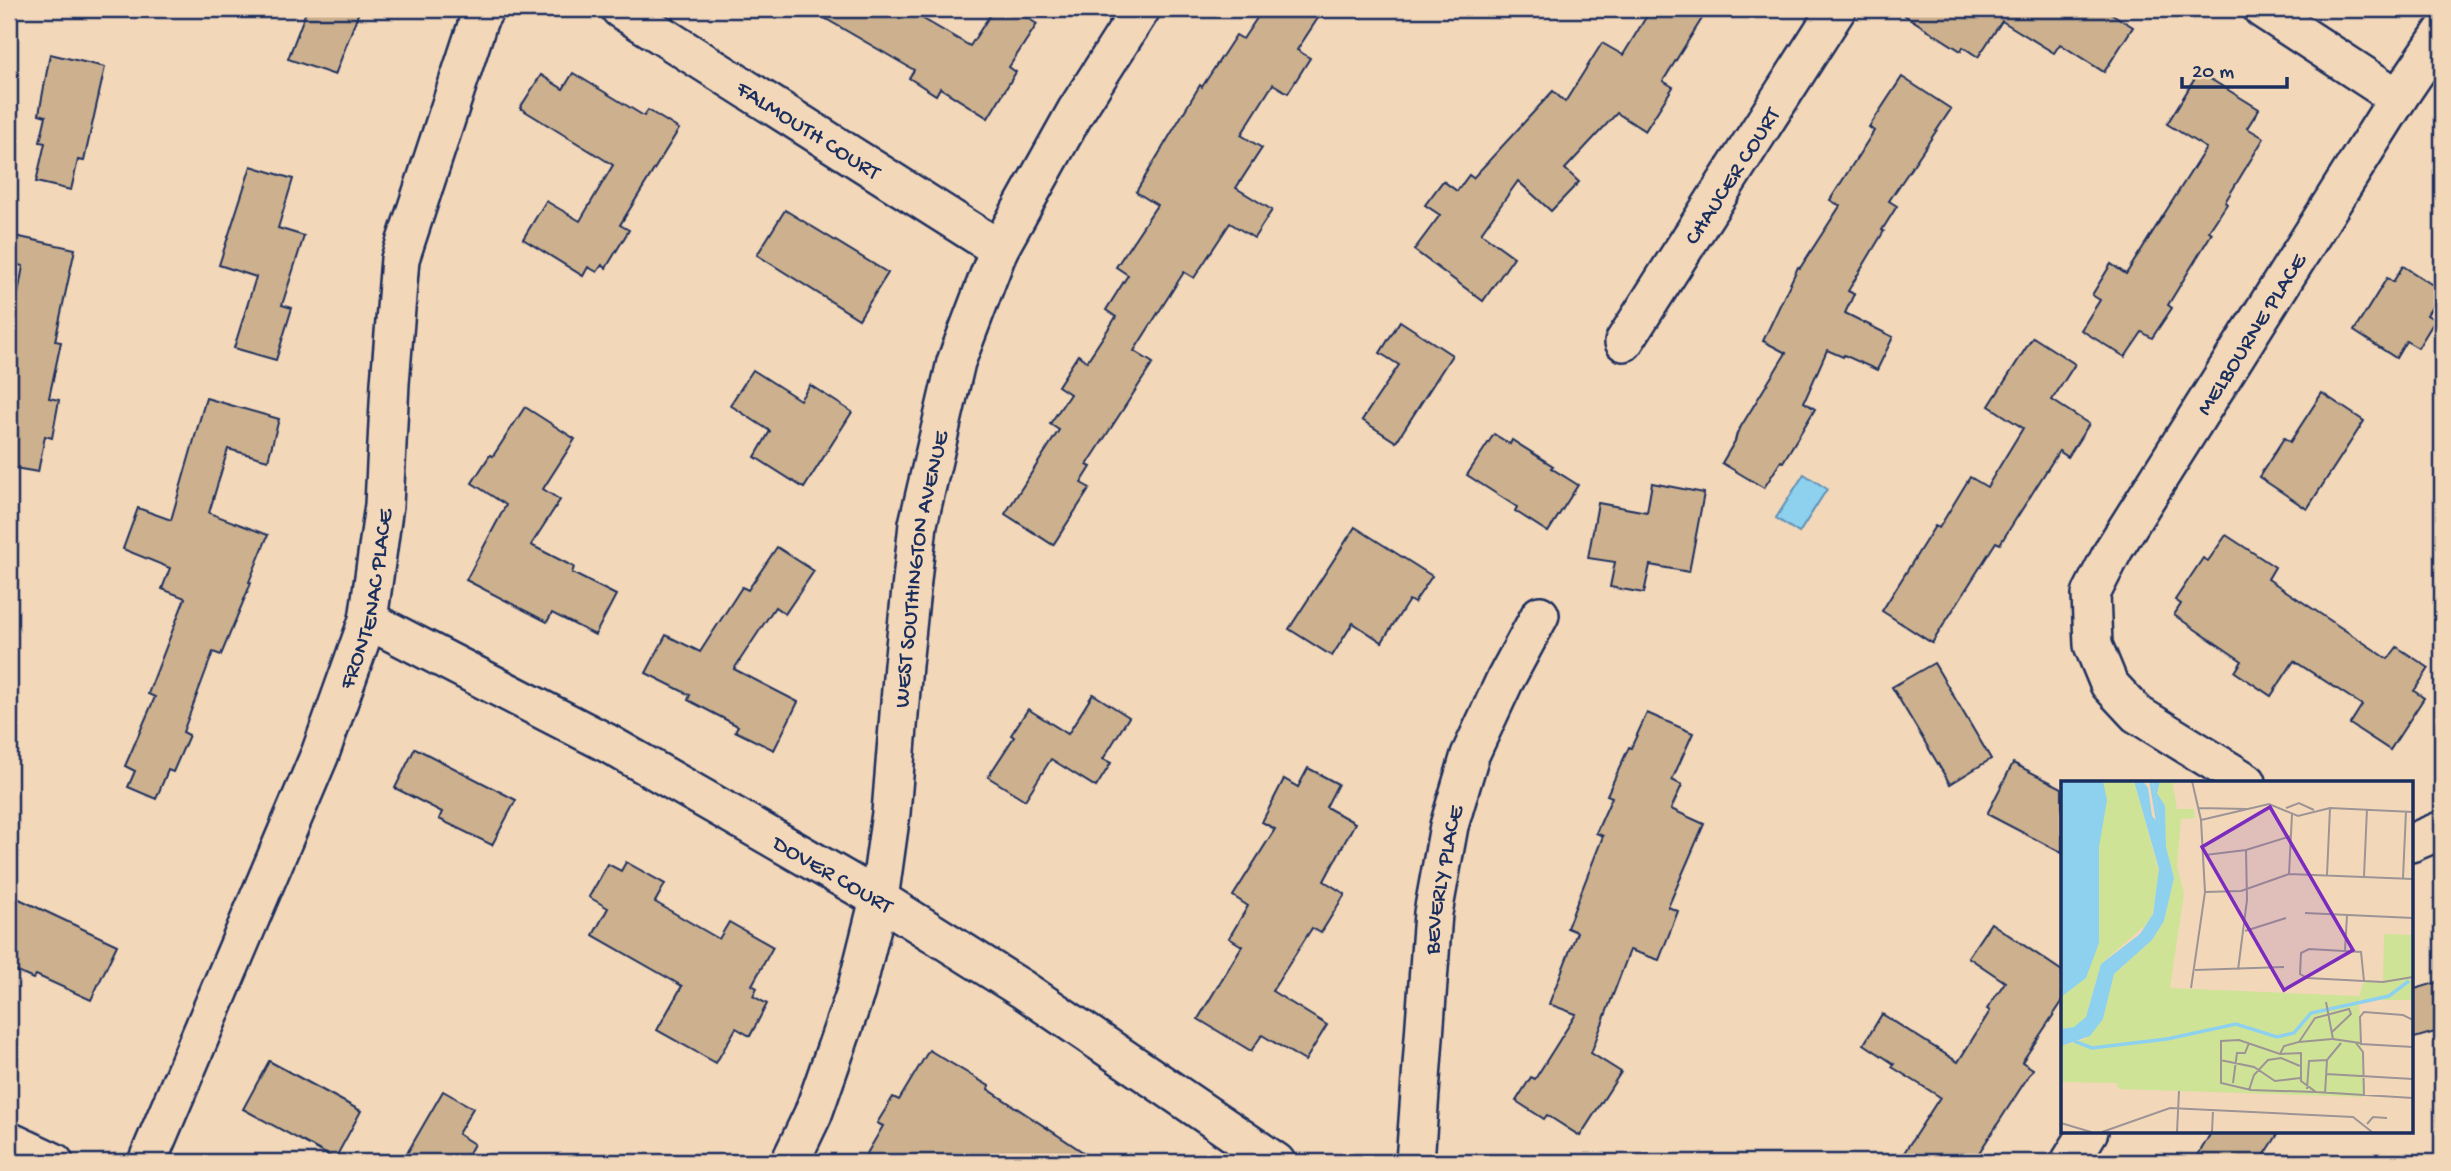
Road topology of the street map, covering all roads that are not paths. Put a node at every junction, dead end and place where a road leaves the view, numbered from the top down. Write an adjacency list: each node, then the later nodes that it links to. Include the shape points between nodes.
1 (485, 9): 11 (street, FRONTENAC PLACE, via 400,259 384,505)
2 (620, 9): 8 (street, FALMOUTH COURT)
3 (1141, 9): 8 (street, WEST SOUTHINGTON AVENUE, via 1076,111)
4 (1837, 9): 9 (street, CHAUCER COURT)
5 (2262, 9): 7 (street)
6 (2442, 33): 7 (street, MELBOURNE PLACE)
7 (2398, 97): 12 (street, MELBOURNE PLACE, via 2114,549 2091,594 2093,645 2109,684 2137,715)
8 (999, 249): 15 (street, WEST SOUTHINGTON AVENUE, via 956,362 918,524)
9 (1624, 342)
10 (1540, 615): 22 (street, BEVERLY PLACE, via 1470,755 1449,827 1433,913)
11 (368, 620): 15 (street, DOVER COURT, via 607,743); 19 (street, FRONTENAC PLACE, via 320,754)
12 (2245, 781)
13 (2442, 830): 14 (street)
14 (2412, 843)
15 (879, 899): 20 (street, WEST SOUTHINGTON AVENUE, via 856,991 813,1114); 21 (street, DOVER COURT, via 1022,989)
16 (2088, 1132): 23 (street)
17 (9, 1141): 18 (street)
18 (54, 1162)
19 (147, 1162)
20 (790, 1162)
21 (1276, 1162)
22 (1415, 1162)
23 (2070, 1162)

